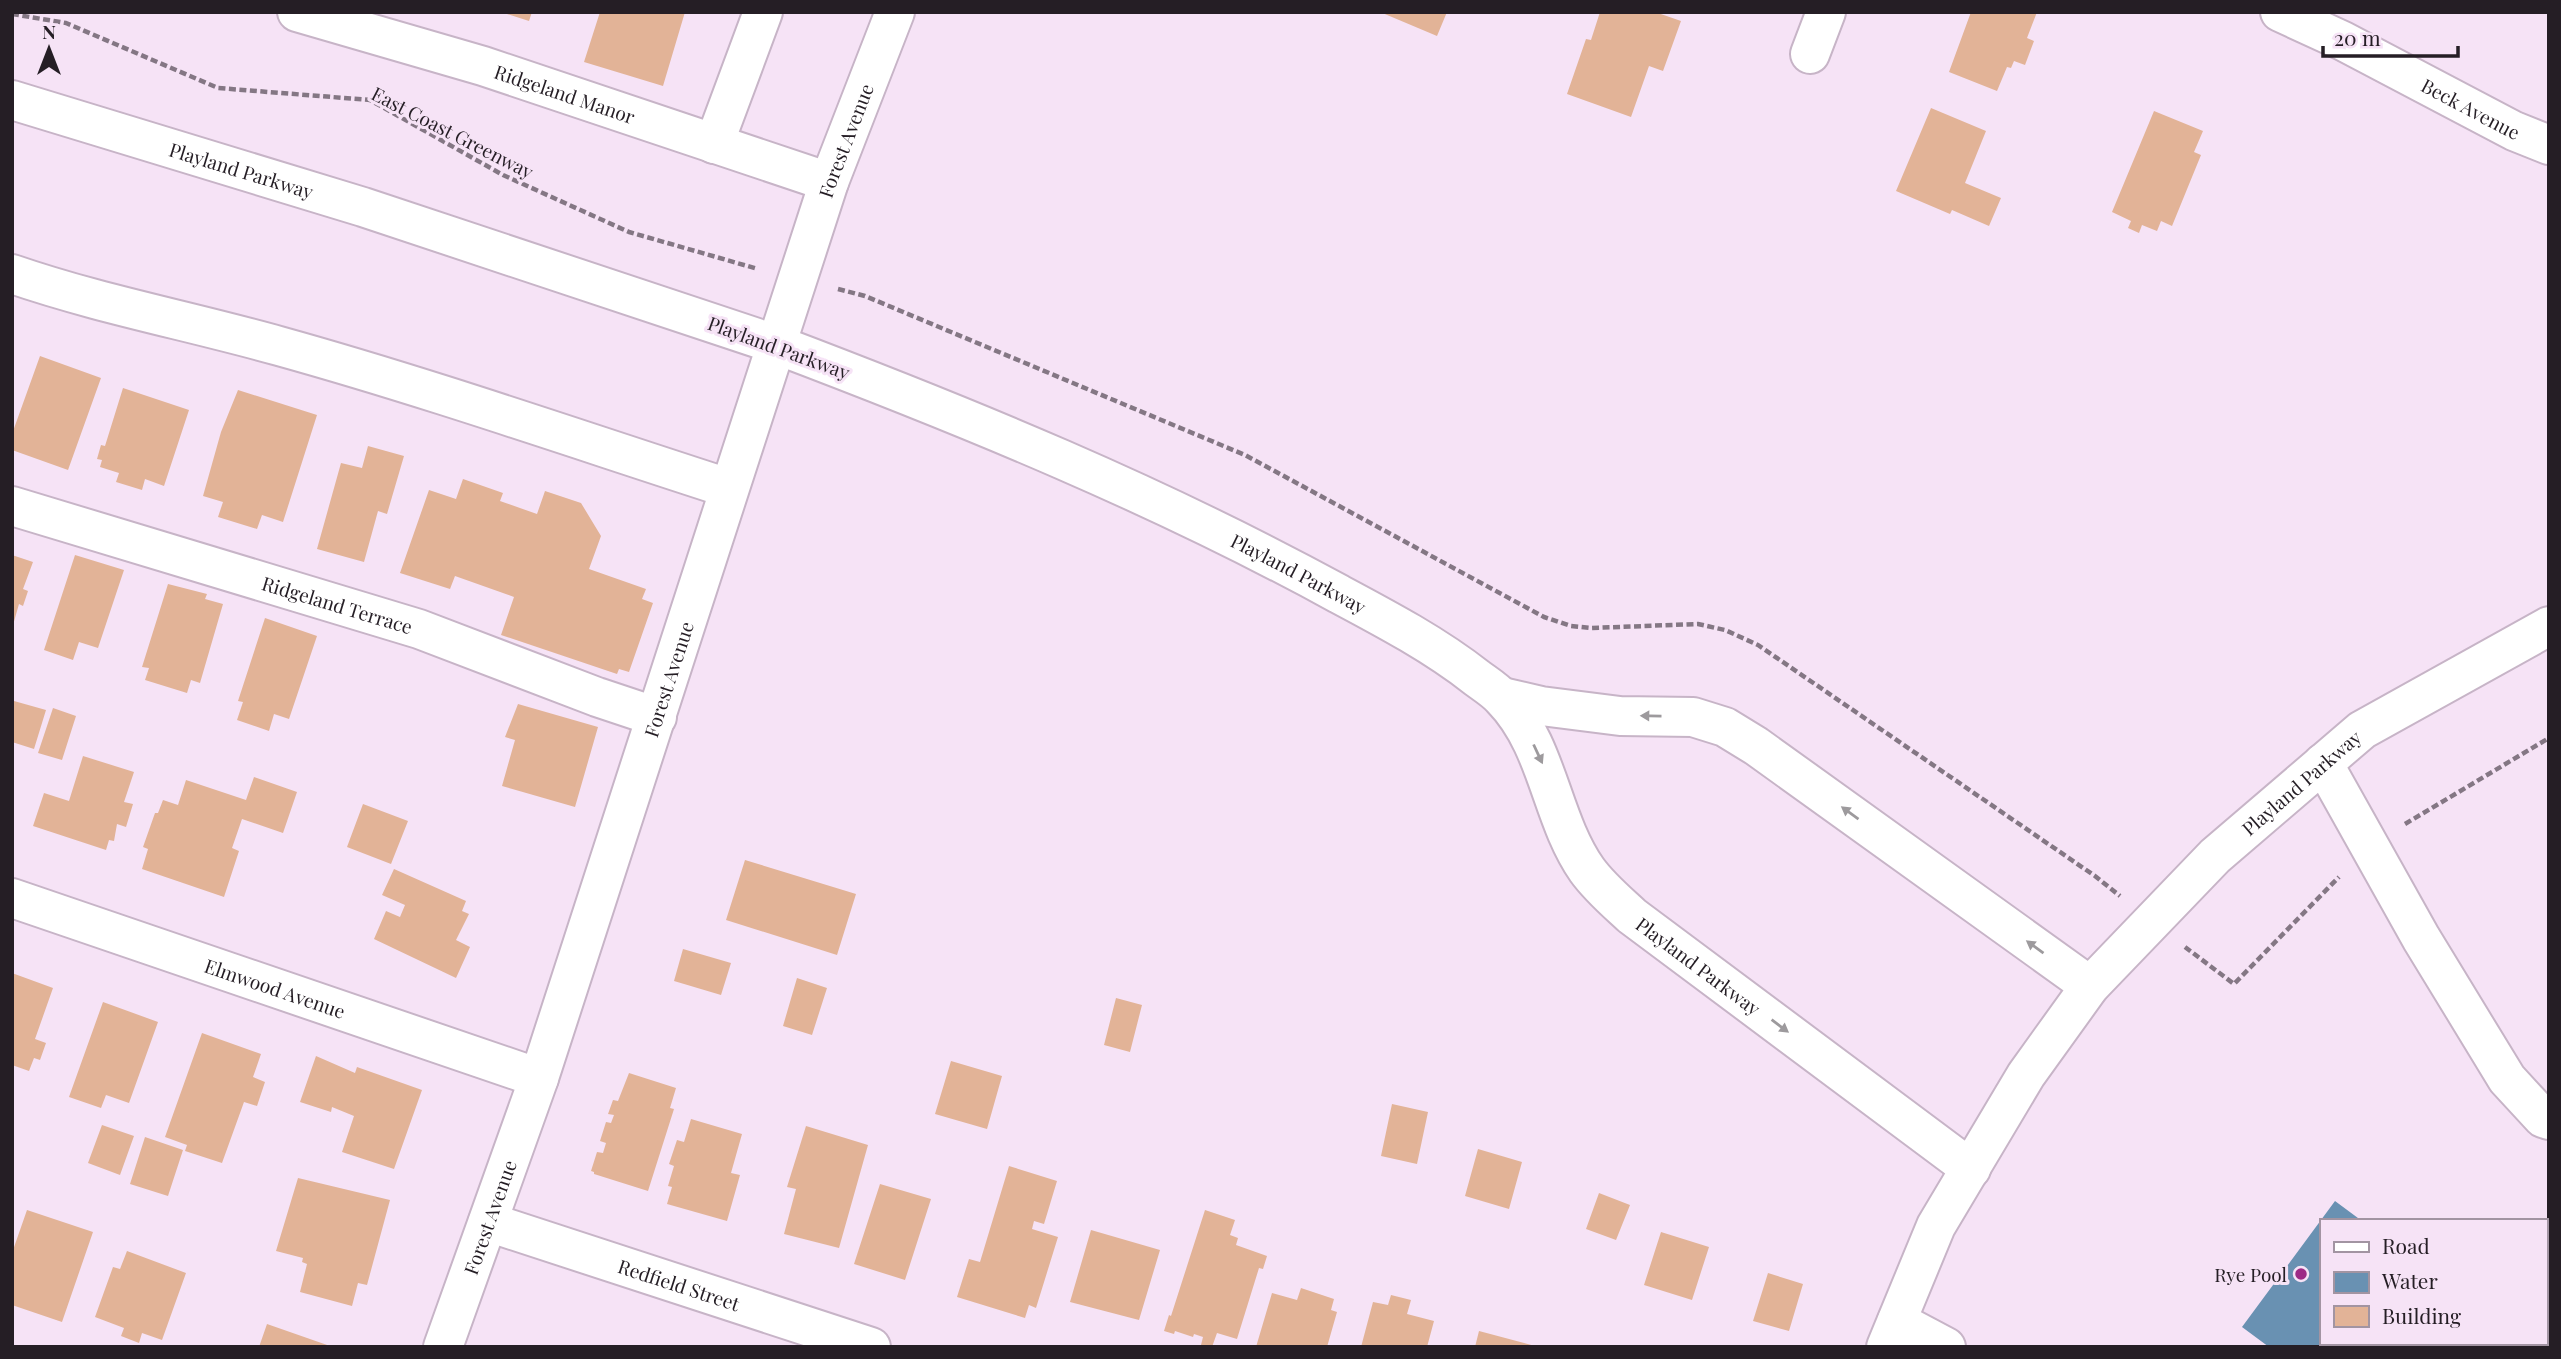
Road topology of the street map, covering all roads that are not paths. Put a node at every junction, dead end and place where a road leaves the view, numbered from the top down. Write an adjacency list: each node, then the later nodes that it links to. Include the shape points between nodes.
1 (297, 12): 8 (street, Ridgeland Manor, via 483,66)
2 (763, 12): 8 (street)
3 (895, 12): 10 (street, Forest Avenue)
4 (1826, 12): 6 (street)
5 (2280, 12): 9 (street, Beck Avenue)
6 (1810, 54)
7 (12, 100): 12 (street, Playland Parkway, via 363,206)
8 (714, 144): 10 (street, Ridgeland Manor)
9 (2549, 145)
10 (829, 182): 12 (street, Forest Avenue)
11 (12, 274): 13 (street, via 355,368)
12 (775, 344): 13 (street, Forest Avenue); 16 (street, Playland Parkway, via 1041,449 1212,526 1417,637)
13 (729, 488): 17 (street, Forest Avenue)
14 (12, 506): 17 (street, Ridgeland Terrace, via 419,629)
15 (2549, 626): 18 (street, Playland Parkway, via 2362,730)
16 (1502, 697): 20 (street, Playland Parkway, one-way to 16, via 1725,727 1693,717 1619,716); 23 (street, Playland Parkway, one-way to 23, via 1542,762 1587,870 1608,894)
17 (657, 717): 21 (street, Forest Avenue)
18 (2323, 764): 20 (street, Playland Parkway, via 2215,856); 22 (street, via 2507,1079)
19 (12, 898): 21 (street, Elmwood Avenue)
20 (2090, 986): 23 (street, Playland Parkway, via 2026,1075)
21 (538, 1078): 24 (street, Forest Avenue)
22 (2549, 1120)
23 (1971, 1169): 25 (street, Playland Parkway, via 1936,1226)
24 (488, 1222): 26 (street, Forest Avenue); 27 (street, Redfield Street)
25 (1891, 1334): 28 (street)
26 (443, 1347)
27 (871, 1347)
28 (1946, 1347)

